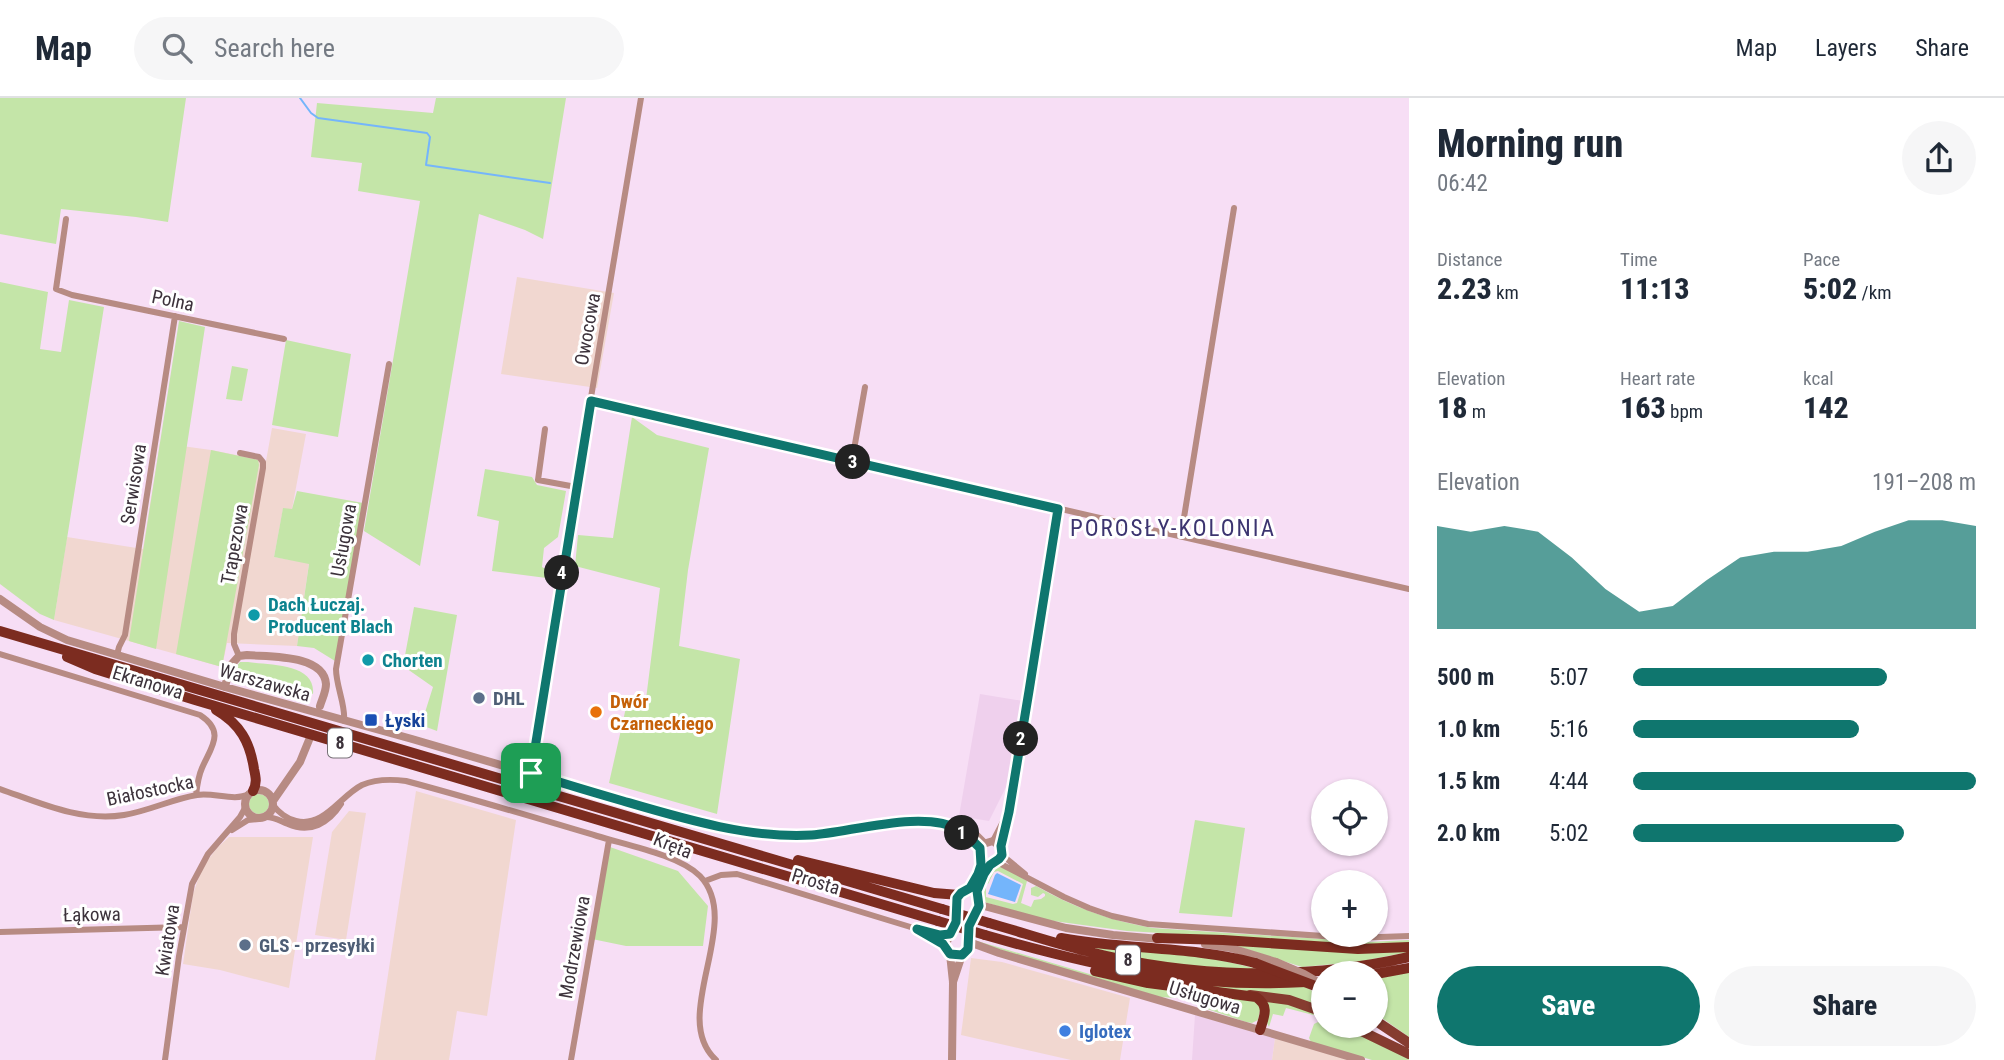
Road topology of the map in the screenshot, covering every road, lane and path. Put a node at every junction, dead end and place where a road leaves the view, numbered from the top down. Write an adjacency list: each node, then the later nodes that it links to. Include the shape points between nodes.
1 (642, 98): 8 (street, Owocowa)
2 (1234, 208): 14 (street)
3 (66, 219): 4 (street, Polna, via 56,289)
4 (175, 316): 5 (street, Polna); 20 (street, Serwisowa, via 125,635)
5 (284, 339)
6 (389, 364): 25 (street, Usługowa, via 335,668)
7 (865, 387): 11 (street)
8 (591, 401): 11 (street); 12 (street, Owocowa)
9 (545, 429): 12 (street, via 538,480)
10 (240, 453): 21 (street, Trapezowa, via 259,457 263,468 234,634)
11 (852, 461): 13 (street)
12 (576, 487): 28 (street, Owocowa)
13 (1058, 509): 14 (street); 36 (street)
14 (1181, 536): 15 (street)
15 (1409, 589)
16 (0, 600): 20 (street, Warszawska, via 50,633)
17 (0, 631): 18 (highway, 8)
18 (23, 638): 23 (highway, 8, via 95,669); 41 (highway, 8)
19 (0, 654): 31 (street, Ekranowa, via 207,719 215,741 199,776)
20 (117, 655): 22 (street, Warszawska)
21 (239, 656): 22 (street, via 229,666); 24 (street, via 313,664 325,679)
22 (225, 687): 25 (street, Warszawska)
23 (195, 700): 30 (highway, via 226,716 247,740); 56 (highway, 8, bridge)
24 (320, 706)
25 (344, 721): 28 (street, Warszawska)
26 (309, 740): 27 (street)
27 (293, 773): 30 (street); 34 (street)
28 (531, 773): 40 (street, Warszawska, via 685,819 754,831 811,835 916,821 977,836)
29 (0, 789): 31 (street, Białostocka, via 77,814 106,817)
30 (255, 792): 32 (street, Białostocka); 34 (street, via 270,795); 35 (street, via 246,799)
31 (197, 795): 32 (street, Białostocka)
32 (226, 796): 35 (street, Białostocka)
33 (346, 796): 34 (street, via 326,814 307,822 289,818); 37 (street, via 328,819 312,827); 39 (street, Kręta, via 371,781 406,780)
34 (273, 803): 37 (street)
35 (245, 807): 37 (street, via 249,814); 38 (street, Kwiatowa)
36 (1009, 812): 40 (street); 42 (street)
37 (263, 818): 38 (street, Kwiatowa, via 248,820)
38 (225, 835): 46 (street, Kwiatowa, via 195,876)
39 (609, 840): 43 (street, Kręta, via 682,863); 72 (street, Modrzewiowa)
40 (984, 847): 42 (street); 42 (street, via 985,862); 44 (street, via 978,874)
41 (744, 851): 44 (highway, via 934,893); 47 (highway, 8, bridge)
42 (998, 857): 45 (street, via 984,874); 51 (street, via 1064,897 1148,924 1352,938)
43 (705, 881): 48 (street, Prosta, via 737,874); 73 (street, Kręta, via 715,913 700,1026 708,1053)
44 (963, 893): 45 (street, via 973,892); 50 (street)
45 (978, 900): 52 (street, via 984,906 1066,929); 54 (street)
46 (184, 928): 49 (street, Łąkowa); 71 (street, Kwiatowa)
47 (1009, 928): 57 (highway, 8, via 1143,963 1250,974 1297,973); 61 (highway, bridge, via 1103,945 1207,952)
48 (917, 929): 50 (street, Prosta); 55 (street, Prosta)
49 (0, 932)
50 (950, 934): 55 (street)
51 (1409, 936)
52 (1157, 938): 53 (highway, via 1357,949); 60 (street, bridge, via 1231,948)
53 (1409, 947)
54 (966, 949): 55 (street, Usługowa); 62 (street); 67 (street, Usługowa, via 999,953)
55 (948, 951): 62 (street)
56 (1040, 951): 63 (highway, 8, via 1181,979); 64 (highway, via 1113,976)
57 (1409, 957)
58 (1409, 968): 59 (highway)
59 (1388, 972)
60 (1311, 978)
61 (1311, 981)
62 (953, 982): 74 (street)
63 (1311, 985)
64 (1244, 994): 65 (main road); 67 (highway, via 1264,1003)
65 (1311, 1008)
66 (1388, 1029): 69 (main road)
67 (1260, 1030): 75 (street, Usługowa)
68 (1376, 1038): 70 (main road)
69 (1409, 1043)
70 (1409, 1054)
71 (165, 1060)
72 (571, 1060)
73 (716, 1060)
74 (952, 1060)
75 (1361, 1060)

